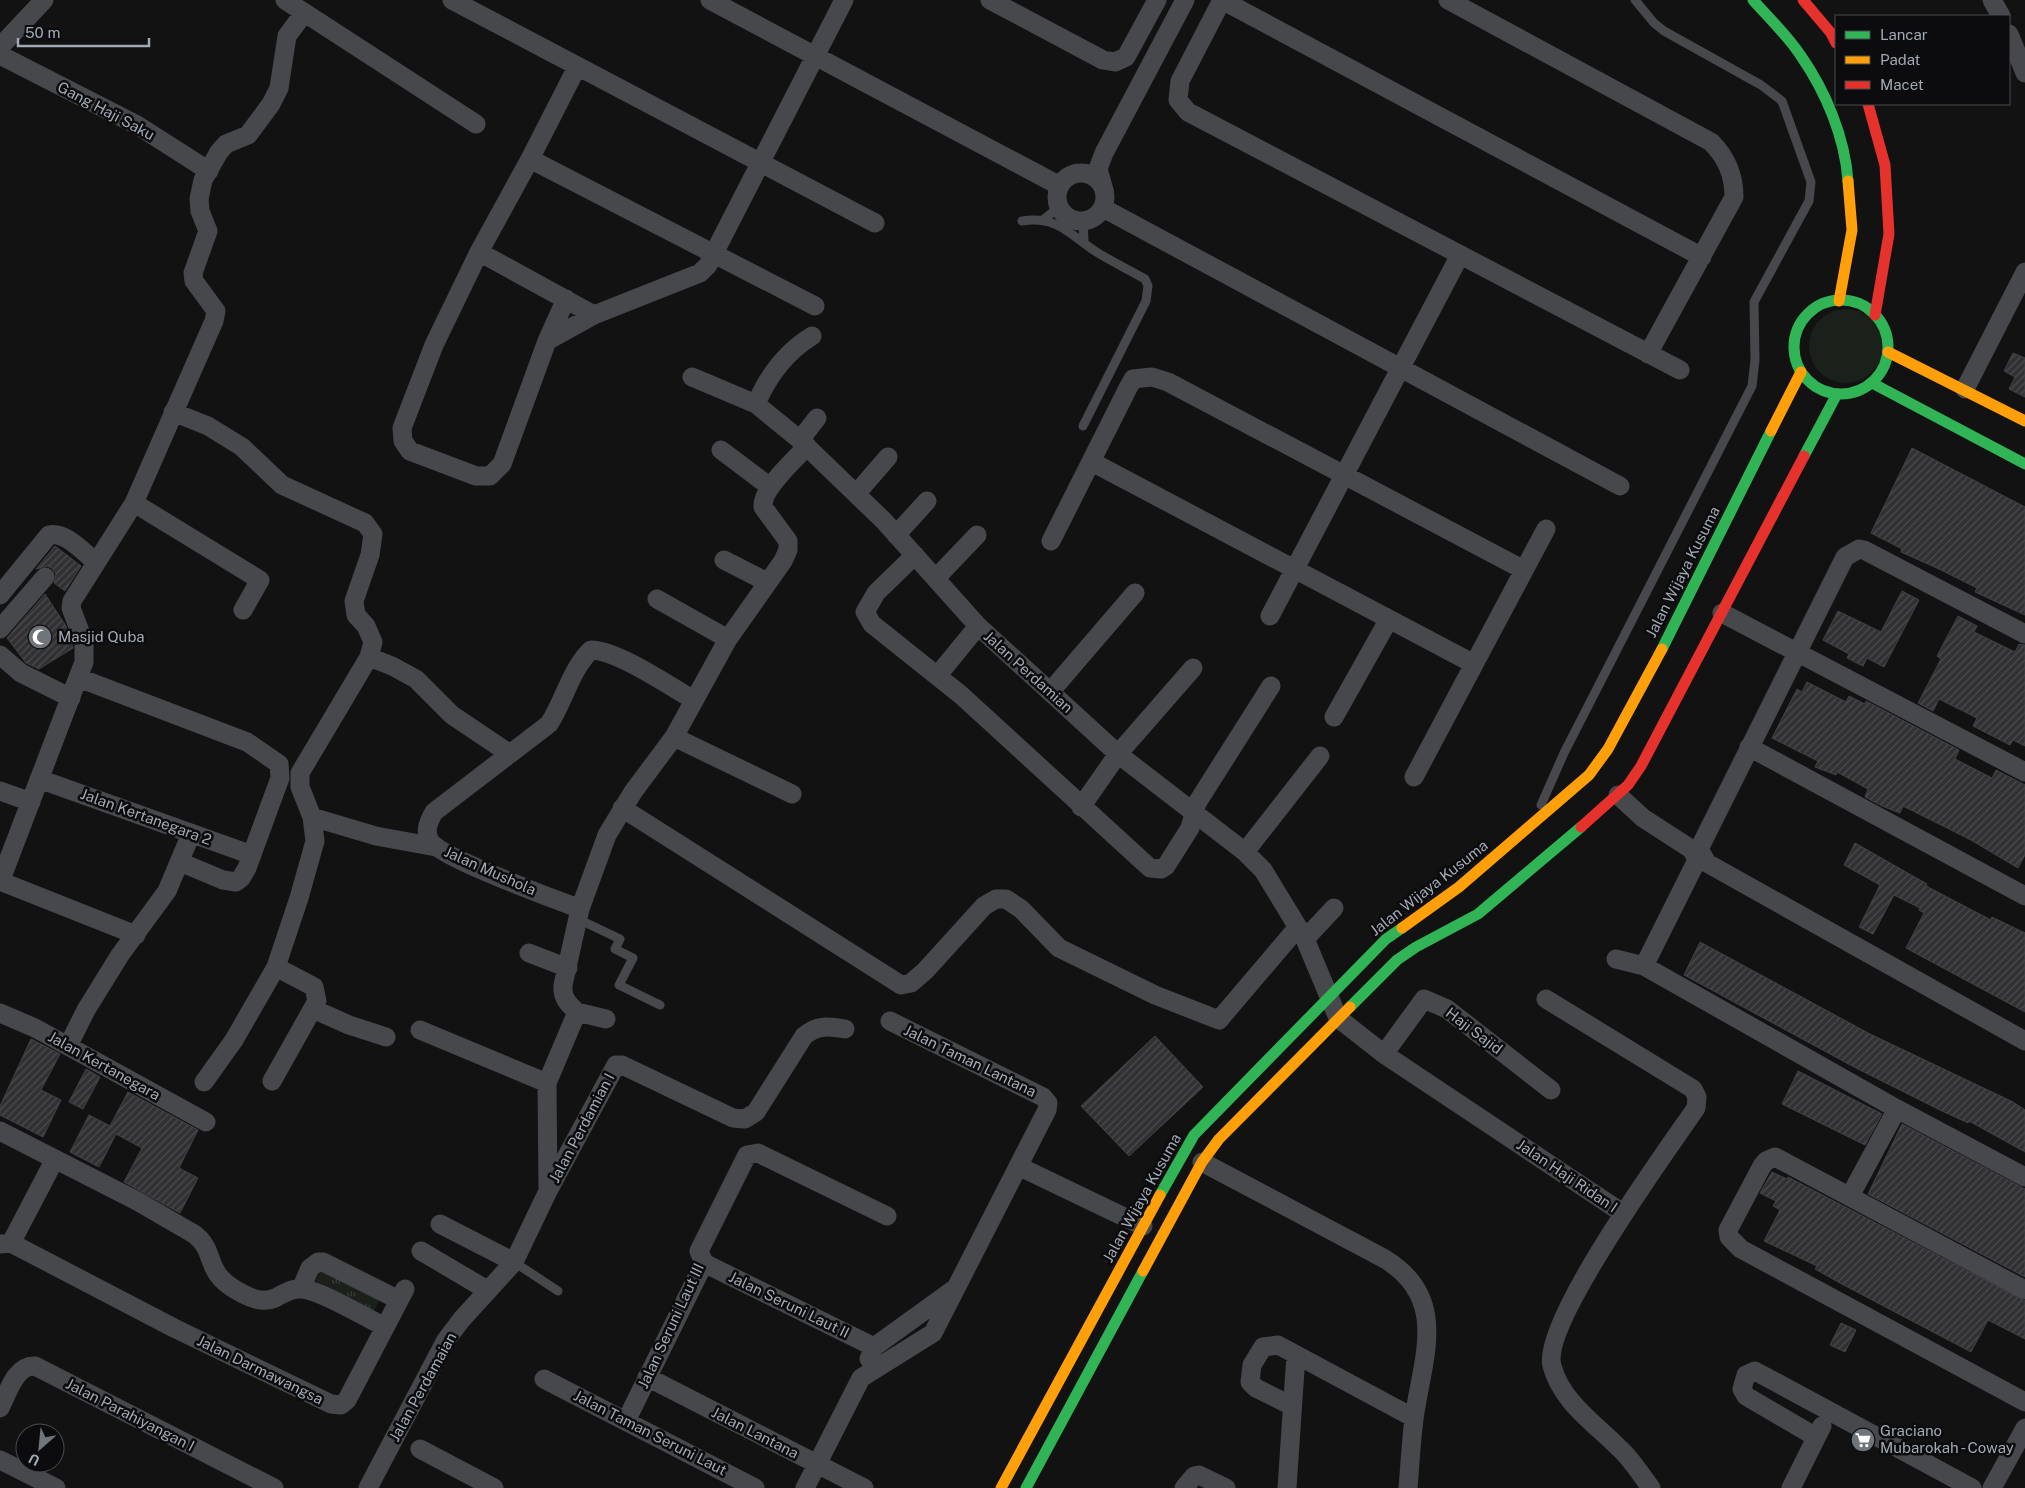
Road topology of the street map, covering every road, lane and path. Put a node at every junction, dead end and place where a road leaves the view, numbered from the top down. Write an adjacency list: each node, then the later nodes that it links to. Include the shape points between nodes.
1 (44, 0): 19 (street)
2 (284, 0): 15 (street)
3 (452, 0): 22 (street)
4 (710, 0): 21 (street)
5 (844, 0): 21 (street)
6 (990, 0): 7 (street, via 1103,60 1116,62 1126,57)
7 (1157, 0)
8 (1185, 0): 26 (street)
9 (1222, 0): 39 (street, via 1180,81 1178,100 1188,112); 41 (street)
10 (1448, 0): 41 (street, via 1711,142 1721,152 1734,180 1734,197)
11 (1635, 0): 130 (lane, via 1664,32 1761,85 1782,101 1811,182 1809,201 1754,302 1752,386 1568,744)
12 (1753, 0): 44 (street, via 1801,55 1828,104 1847,161 1852,230)
13 (1803, 0): 18 (street)
14 (1992, 0): 16 (street)
15 (304, 13): 25 (street); 29 (street, via 287,36 278,88 271,104 248,135 226,144)
16 (2000, 15)
17 (2010, 36): 23 (street)
18 (1835, 40)
19 (0, 47)
20 (0, 55): 29 (street, Gang Haji Saku, via 137,125)
21 (816, 56): 28 (street); 30 (street)
22 (577, 67): 27 (street); 28 (street)
23 (2025, 73)
24 (1868, 105): 47 (street, via 1885,165 1889,234)
25 (476, 124)
26 (1104, 154): 30 (street, via 1094,166); 31 (street, via 1098,169)
27 (530, 159): 38 (street); 40 (street)
28 (761, 164): 36 (street); 40 (street)
29 (209, 171): 60 (street, via 203,180 199,199 208,231 193,273 194,281 216,310)
30 (1066, 180): 31 (street, via 1082,173 1092,176); 32 (street, via 1057,195)
31 (1103, 199): 35 (street, via 1095,217); 52 (street)
32 (1059, 207): 33 (lane); 35 (street, via 1066,217)
33 (1043, 220): 34 (lane); 37 (lane, via 1070,231)
34 (1022, 221)
35 (1083, 221): 37 (lane)
36 (875, 223)
37 (1084, 241): 63 (lane, via 1096,252 1145,279 1148,286 1146,301)
38 (479, 252): 43 (street); 49 (street, via 434,346 402,428 403,441 410,451 476,476 490,476 502,464)
39 (1460, 255): 51 (street); 52 (street)
40 (714, 256): 45 (street); 46 (street, via 700,273)
41 (1702, 257): 51 (street)
42 (2025, 272): 57 (street)
43 (566, 299): 46 (street); 49 (street)
44 (1839, 300): 47 (street, via 1852,302); 54 (street, via 1825,303 1803,320 1794,345)
45 (815, 306)
46 (594, 315): 49 (street)
47 (1875, 315): 50 (street, via 1885,332)
48 (812, 336): 59 (street, via 781,362)
49 (547, 341)
50 (1888, 352): 56 (street); 57 (street)
51 (1648, 354): 53 (street)
52 (1401, 367): 69 (street); 70 (street)
53 (1680, 370)
54 (1801, 372): 58 (street, via 1820,389); 98 (street, Jalan Wijaya Kusuma)
55 (692, 377): 59 (street, Jalan Perdamian)
56 (1872, 383): 58 (street, via 1855,392); 68 (street)
57 (1965, 389): 62 (street)
58 (1837, 394): 91 (street)
59 (756, 404): 64 (street, Jalan Perdamian)
60 (173, 412): 74 (street); 101 (street, via 208,426 242,447 282,484 365,522 373,534 370,555 354,601 356,615 366,626 373,642)
61 (817, 418): 64 (street)
62 (2025, 421)
63 (1083, 426)
64 (803, 443): 71 (street); 72 (street, Jalan Perdamian)
65 (721, 450): 71 (street)
66 (888, 457): 72 (street)
67 (1092, 462): 69 (street, via 1133,379 1152,377 1168,382); 78 (street); 82 (street)
68 (2025, 464)
69 (1344, 474): 82 (street); 83 (street)
70 (1620, 486)
71 (770, 487): 86 (street, via 763,507 788,540 788,550)
72 (856, 494): 76 (street, Jalan Perdamian)
73 (926, 500): 76 (street)
74 (134, 503): 81 (street); 90 (street, via 260,580)
75 (1546, 528): 83 (street)
76 (896, 534): 79 (street, Jalan Perdamian)
77 (977, 534): 85 (street)
78 (1052, 541)
79 (914, 555): 85 (street, Jalan Perdamian); 106 (street, via 876,593 865,612 882,633)
80 (724, 560): 86 (street)
81 (95, 561): 88 (street, via 64,537 56,533 49,535); 107 (street, via 72,601 84,642 84,662)
82 (1294, 569): 92 (street); 93 (street)
83 (1524, 570): 103 (street)
84 (45, 577): 95 (street)
85 (936, 578): 94 (street, Jalan Perdamian)
86 (767, 582): 97 (street)
87 (1135, 593): 109 (street)
88 (0, 595)
89 (657, 599): 97 (street)
90 (243, 610)
91 (1722, 613): 99 (street); 102 (street)
92 (1270, 616)
93 (1389, 619): 103 (street); 113 (street)
94 (978, 626): 106 (street); 109 (street, Jalan Perdamian)
95 (0, 630)
96 (2025, 634): 99 (street, via 1859,549 1845,557)
97 (728, 639): 112 (street)
98 (1664, 645): 102 (street, via 1674,662); 105 (street, Jalan Wijaya Kusuma)
99 (1797, 652): 115 (street); 119 (street)
100 (0, 655): 111 (street, via 20,673)
101 (369, 657): 116 (street, via 416,679 452,715); 129 (street, via 300,773 300,787)
102 (1695, 663): 110 (street)
103 (1474, 664): 120 (street)
104 (1193, 668): 117 (street)
105 (1648, 674): 110 (street, via 1669,674); 130 (street, Jalan Wijaya Kusuma, via 1597,767)
106 (938, 675): 126 (street)
107 (79, 678): 111 (street); 134 (street, via 247,742 279,764 280,778)
108 (1271, 686): 128 (street)
109 (1050, 692): 117 (street, Jalan Perdamian)
110 (1680, 692): 124 (street, via 1641,766)
111 (71, 698): 121 (street)
112 (694, 700): 114 (street); 116 (street, via 622,660 601,650 591,650 583,658 549,724)
113 (1334, 717)
114 (674, 737): 123 (street); 127 (street)
115 (1749, 748): 137 (street); 159 (street, via 1700,844 1700,854 1707,864)
116 (510, 754): 132 (street, Jalan Mushola, via 434,812 426,830)
117 (1118, 754): 126 (street); 128 (street, Jalan Perdamian)
118 (1320, 756): 133 (street)
119 (2025, 772)
120 (1414, 777)
121 (39, 779): 125 (street); 131 (street, Jalan Kertanegara 2)
122 (0, 791): 125 (street)
123 (792, 794)
124 (1618, 795): 144 (street, via 1643,818 1691,849 1696,857); 153 (street, via 1478,914 1409,950)
125 (31, 802): 136 (street)
126 (1081, 807): 128 (street, via 1146,866 1155,869 1166,866 1190,828)
127 (622, 808): 139 (street, via 607,835); 140 (street, via 901,985 911,983 925,971 984,906 996,899 1006,899 1021,908 1059,948 1155,995 1219,1020)
128 (1193, 813): 133 (street, Jalan Perdamian)
129 (312, 816): 132 (street, via 376,836); 145 (street, via 315,841)
130 (1533, 823): 147 (street, Jalan Wijaya Kusuma, via 1459,887 1386,940)
131 (192, 834): 134 (street, Jalan Kertanegara 2); 135 (street)
132 (436, 847): 139 (street, Jalan Mushola)
133 (1245, 852): 140 (street, Jalan Perdamian, via 1263,870)
134 (252, 855): 135 (street, via 236,882)
135 (180, 862): 141 (street, via 159,905)
136 (0, 881): 141 (street)
137 (2025, 896)
138 (1334, 908): 140 (street)
139 (579, 914): 146 (street); 149 (lane, via 620,939 615,949 633,958 619,985)
140 (1302, 933): 147 (street, Jalan Perdamian)
141 (136, 935): 160 (street, via 115,963)
142 (529, 953): 146 (street)
143 (1616, 959): 144 (street)
144 (1644, 966): 166 (street)
145 (276, 967): 150 (street, via 314,987 317,1001); 163 (street, via 234,1040)
146 (568, 968): 151 (street, via 563,994)
147 (1328, 998): 153 (street, Jalan Perdamian); 178 (street, Jalan Wijaya Kusuma, via 1194,1135)
148 (1546, 999): 175 (street, via 1693,1089 1697,1097 1696,1108)
149 (660, 1006)
150 (313, 1009): 158 (street); 162 (street)
151 (577, 1012): 154 (street); 164 (street)
152 (0, 1014): 160 (street, Jalan Kertanegara)
153 (1338, 1018): 161 (street, Jalan Haji Ridan I); 170 (street, via 1219,1139)
154 (606, 1019)
155 (890, 1021): 171 (street, Jalan Taman Lantana, via 1043,1097 1048,1103 1047,1110)
156 (845, 1029): 173 (street, Jalan Perdamian I, via 813,1028 804,1036 756,1112 745,1119 733,1118 616,1064)
157 (420, 1030): 164 (street)
158 (386, 1037)
159 (2025, 1042)
160 (68, 1046): 167 (street, Jalan Kertanegara)
161 (1384, 1054): 165 (street, Haji Sajid, via 1424,999 1448,1009); 175 (street, Jalan Haji Ridan I)
162 (272, 1081)
163 (204, 1082)
164 (547, 1083): 173 (street)
165 (1551, 1090)
166 (1897, 1109): 172 (street); 174 (street)
167 (206, 1122)
168 (0, 1131): 169 (street)
169 (55, 1159): 179 (street, Jalan Darmawangsa); 183 (street, via 202,1239 220,1280 237,1291 257,1300 274,1299)
170 (1202, 1162): 198 (street, via 1385,1259 1407,1276 1419,1293 1425,1316 1427,1350); 215 (street)
171 (1018, 1166): 178 (street); 184 (street)
172 (2025, 1177)
173 (548, 1191): 181 (street, Jalan Perdamaian)
174 (1850, 1196): 186 (street); 194 (street, via 1781,1158 1771,1158 1762,1166 1730,1224 1728,1237 1741,1249)
175 (1624, 1214): 220 (street, Jalan Haji Ridan I, via 1574,1294 1557,1337 1551,1364 1563,1392 1587,1420 1620,1448)
176 (887, 1216): 182 (street, Jalan Seruni Laut III, via 758,1153 747,1155 700,1251)
177 (440, 1224): 181 (street)
178 (1142, 1226): 214 (street, Jalan Wijaya Kusuma)
179 (6, 1244): 188 (street, Jalan Darmawangsa, via 331,1404 341,1405 347,1400)
180 (421, 1251): 185 (street)
181 (514, 1262): 185 (street, Jalan Perdamaian); 187 (lane)
182 (704, 1263): 189 (street, Jalan Seruni Laut II); 191 (street, Jalan Seruni Laut III)
183 (301, 1288): 188 (street); 188 (street, Jalan Darmawangsa, via 310,1268 323,1262 402,1295)
184 (955, 1289): 189 (street); 192 (street, via 933,1333)
185 (487, 1290): 209 (street, Jalan Perdamaian, via 446,1340)
186 (2025, 1290)
187 (558, 1291)
188 (385, 1327)
189 (874, 1347): 192 (street)
190 (1296, 1355): 196 (street); 196 (street, via 1278,1345 1263,1347 1249,1376 1256,1388); 198 (street)
191 (647, 1377): 199 (street, Jalan Seruni Laut III); 204 (street, Jalan Lantana)
192 (861, 1378): 204 (street)
193 (544, 1379): 199 (street, Jalan Taman Seruni Laut)
194 (2025, 1402)
195 (1, 1404): 208 (street, Jalan Parahiyangan I, via 20,1370 27,1365 35,1366)
196 (1292, 1406): 218 (street)
197 (1829, 1412): 201 (street); 201 (street, via 1755,1371 1746,1375 1742,1389 1746,1396); 206 (street)
198 (1414, 1418): 219 (street)
199 (626, 1421): 211 (street, Jalan Taman Seruni Laut)
200 (2025, 1428): 223 (street)
201 (1816, 1437): 221 (street)
202 (420, 1449): 205 (street)
203 (0, 1460): 207 (street)
204 (817, 1465): 212 (street); 213 (street, Jalan Lantana)
205 (467, 1482): 210 (street)
206 (1945, 1482): 222 (street)
207 (56, 1488)
208 (274, 1488)
209 (368, 1488)
210 (494, 1488)
211 (755, 1488)
212 (805, 1488)
213 (864, 1488)
214 (1001, 1488)
215 (1026, 1488)
216 (1184, 1488): 217 (street, via 1194,1476 1199,1475)
217 (1226, 1488)
218 (1287, 1488)
219 (1408, 1488)
220 (1651, 1488)
221 (1791, 1488)
222 (1972, 1488)
223 (1992, 1488)

